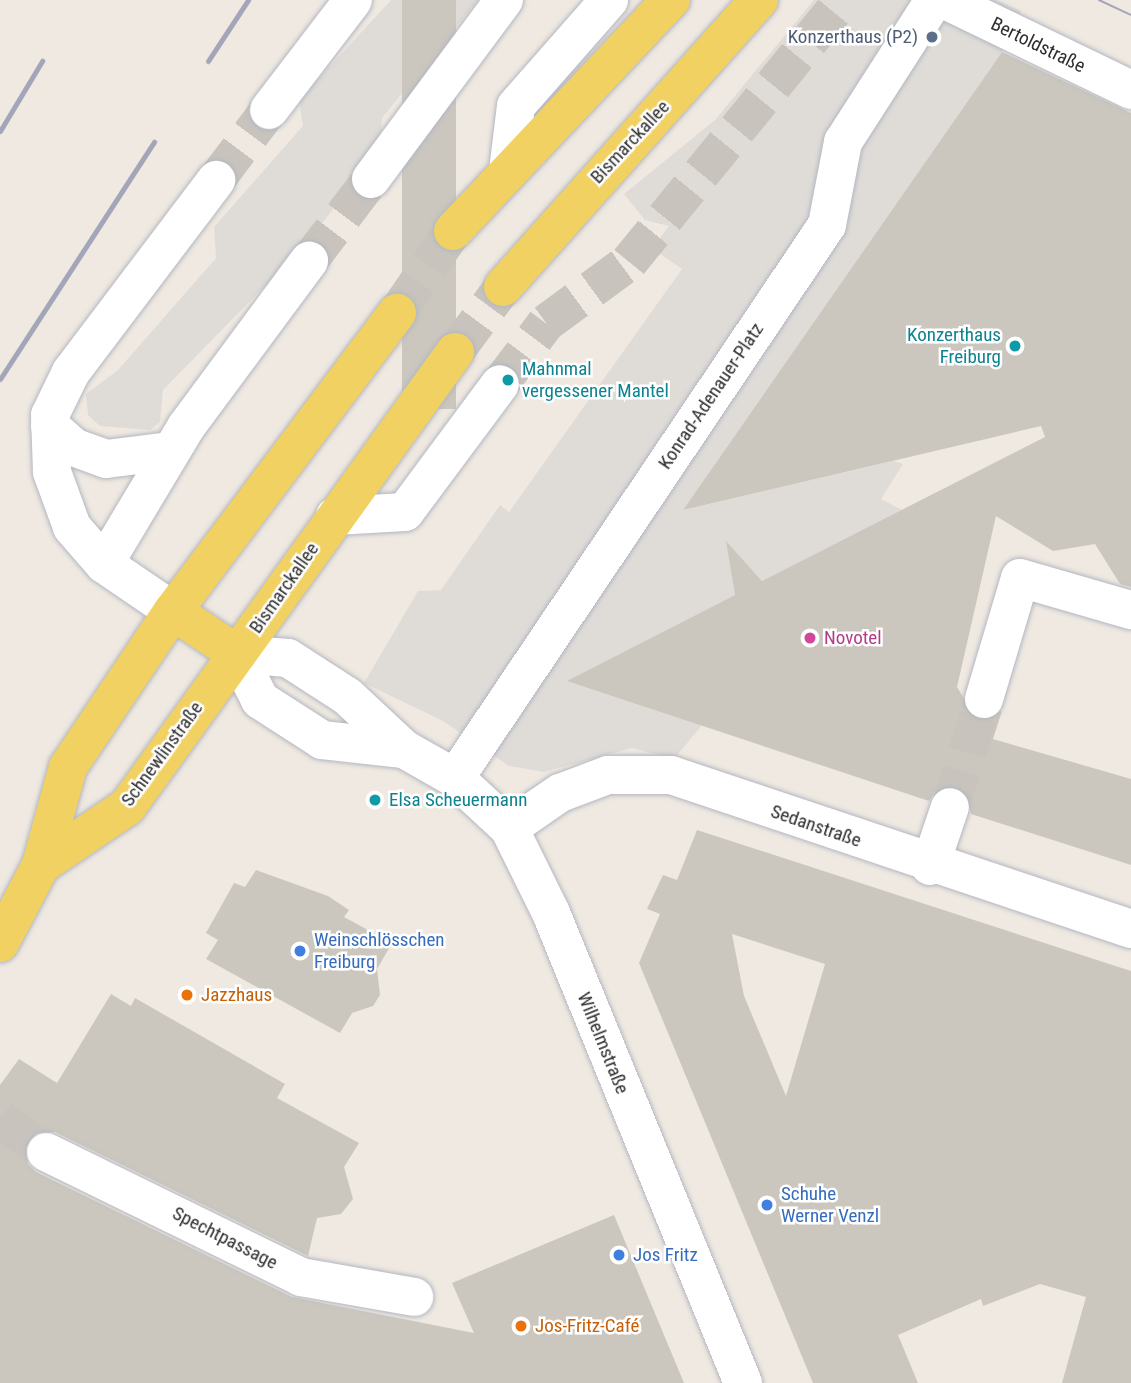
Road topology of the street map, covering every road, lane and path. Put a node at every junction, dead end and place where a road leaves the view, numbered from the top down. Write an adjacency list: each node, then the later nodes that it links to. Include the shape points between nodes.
1 (354, 0): 9 (street)
2 (504, 0): 11 (street)
3 (609, 0): 10 (street, via 516,106)
4 (671, 0): 10 (main road)
5 (759, 0): 15 (main road, Bismarckallee)
6 (934, 0): 28 (street, Konrad-Adenauer-Platz, via 844,142 827,225)
7 (945, 0): 8 (street, Bertoldstraße)
8 (1131, 90)
9 (270, 110)
10 (508, 171): 13 (main road)
11 (371, 179)
12 (216, 180): 19 (street, via 71,372 56,397)
13 (453, 231)
14 (309, 261): 20 (street)
15 (503, 287)
16 (397, 313): 24 (main road)
17 (456, 352): 21 (main road, Bismarckallee)
18 (500, 384): 21 (street, via 405,512)
19 (50, 426): 20 (street, via 73,447 106,459); 22 (street, via 60,502 72,527)
20 (170, 452): 22 (street)
21 (334, 516): 25 (main road, Bismarckallee)
22 (104, 564): 24 (street)
23 (1131, 610): 26 (street, via 1020,578)
24 (173, 611): 25 (main road); 31 (main road, Schnewlinstraße, via 68,767)
25 (237, 654): 27 (street, Wilhelmstraße, via 288,658 347,696); 27 (street, Wilhelmstraße, via 260,700 322,740); 31 (main road, Schnewlinstraße, via 127,807)
26 (984, 699)
27 (404, 749): 28 (street, Wilhelmstraße)
28 (455, 778): 30 (street, Wilhelmstraße)
29 (950, 807): 32 (street)
30 (509, 828): 32 (street, Sedanstraße, via 560,793 608,775 671,775); 37 (street, Wilhelmstraße, via 551,913)
31 (41, 865): 34 (main road, Schnewlinstraße)
32 (930, 866): 33 (street, Sedanstraße)
33 (1131, 929)
34 (0, 943)
35 (46, 1152): 36 (street, Spechtpassage, via 301,1277)
36 (414, 1297)
37 (743, 1383)

